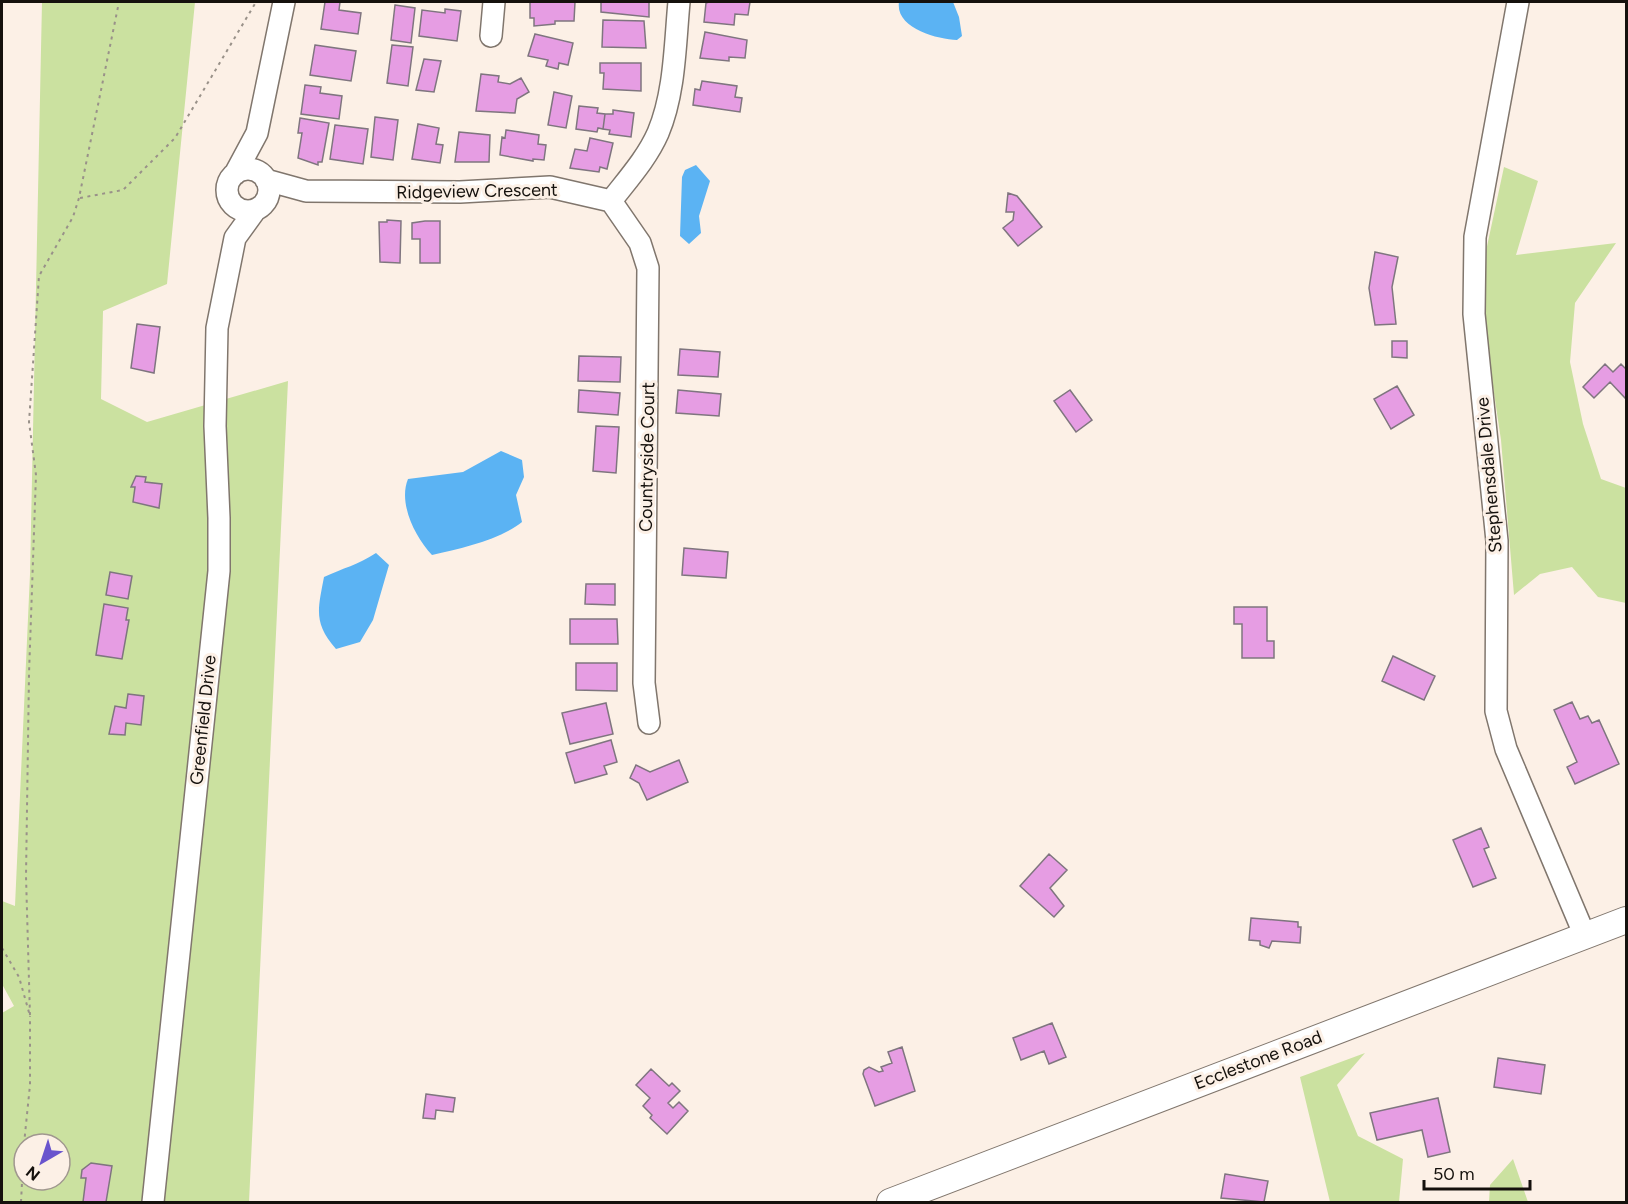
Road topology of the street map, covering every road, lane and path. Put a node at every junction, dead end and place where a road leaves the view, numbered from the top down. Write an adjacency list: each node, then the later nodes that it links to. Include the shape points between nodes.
1 (119, 2): 13 (path)
2 (256, 2): 13 (path, via 201,90 192,114 162,152 123,190)
3 (284, 2): 8 (street)
4 (494, 2): 7 (street)
5 (679, 2): 14 (street, via 670,85 658,132 644,159)
6 (1518, 2): 19 (street, Stephensdale Drive, via 1475,237 1473,275 1497,541 1496,711 1506,749)
7 (491, 36)
8 (256, 133): 9 (street); 10 (street)
9 (235, 174): 10 (street, via 253,169); 12 (street, via 227,187)
10 (265, 178): 11 (street, Ridgeview Crescent); 15 (street, via 268,197)
11 (306, 191): 14 (street, Ridgeview Crescent, via 460,192 550,187); 15 (street, Ridgeview Crescent)
12 (228, 197): 15 (street, via 237,207 250,211); 16 (street, Greenfield Drive)
13 (79, 198): 21 (path, via 39,276 29,422 36,475 26,876)
14 (611, 201): 17 (street, Countryside Court, via 640,243 648,268 644,683)
15 (259, 208): 16 (street, Greenfield Drive)
16 (235, 238): 23 (street, Greenfield Drive, via 221,296 214,372 219,571)
17 (649, 723)
18 (1626, 920): 19 (main road, Ecclestone Road)
19 (1585, 936): 24 (main road, Ecclestone Road)
20 (2, 948): 21 (path, via 19,977)
21 (30, 1016): 22 (path)
22 (25, 1132)
23 (153, 1203)
24 (890, 1203)

